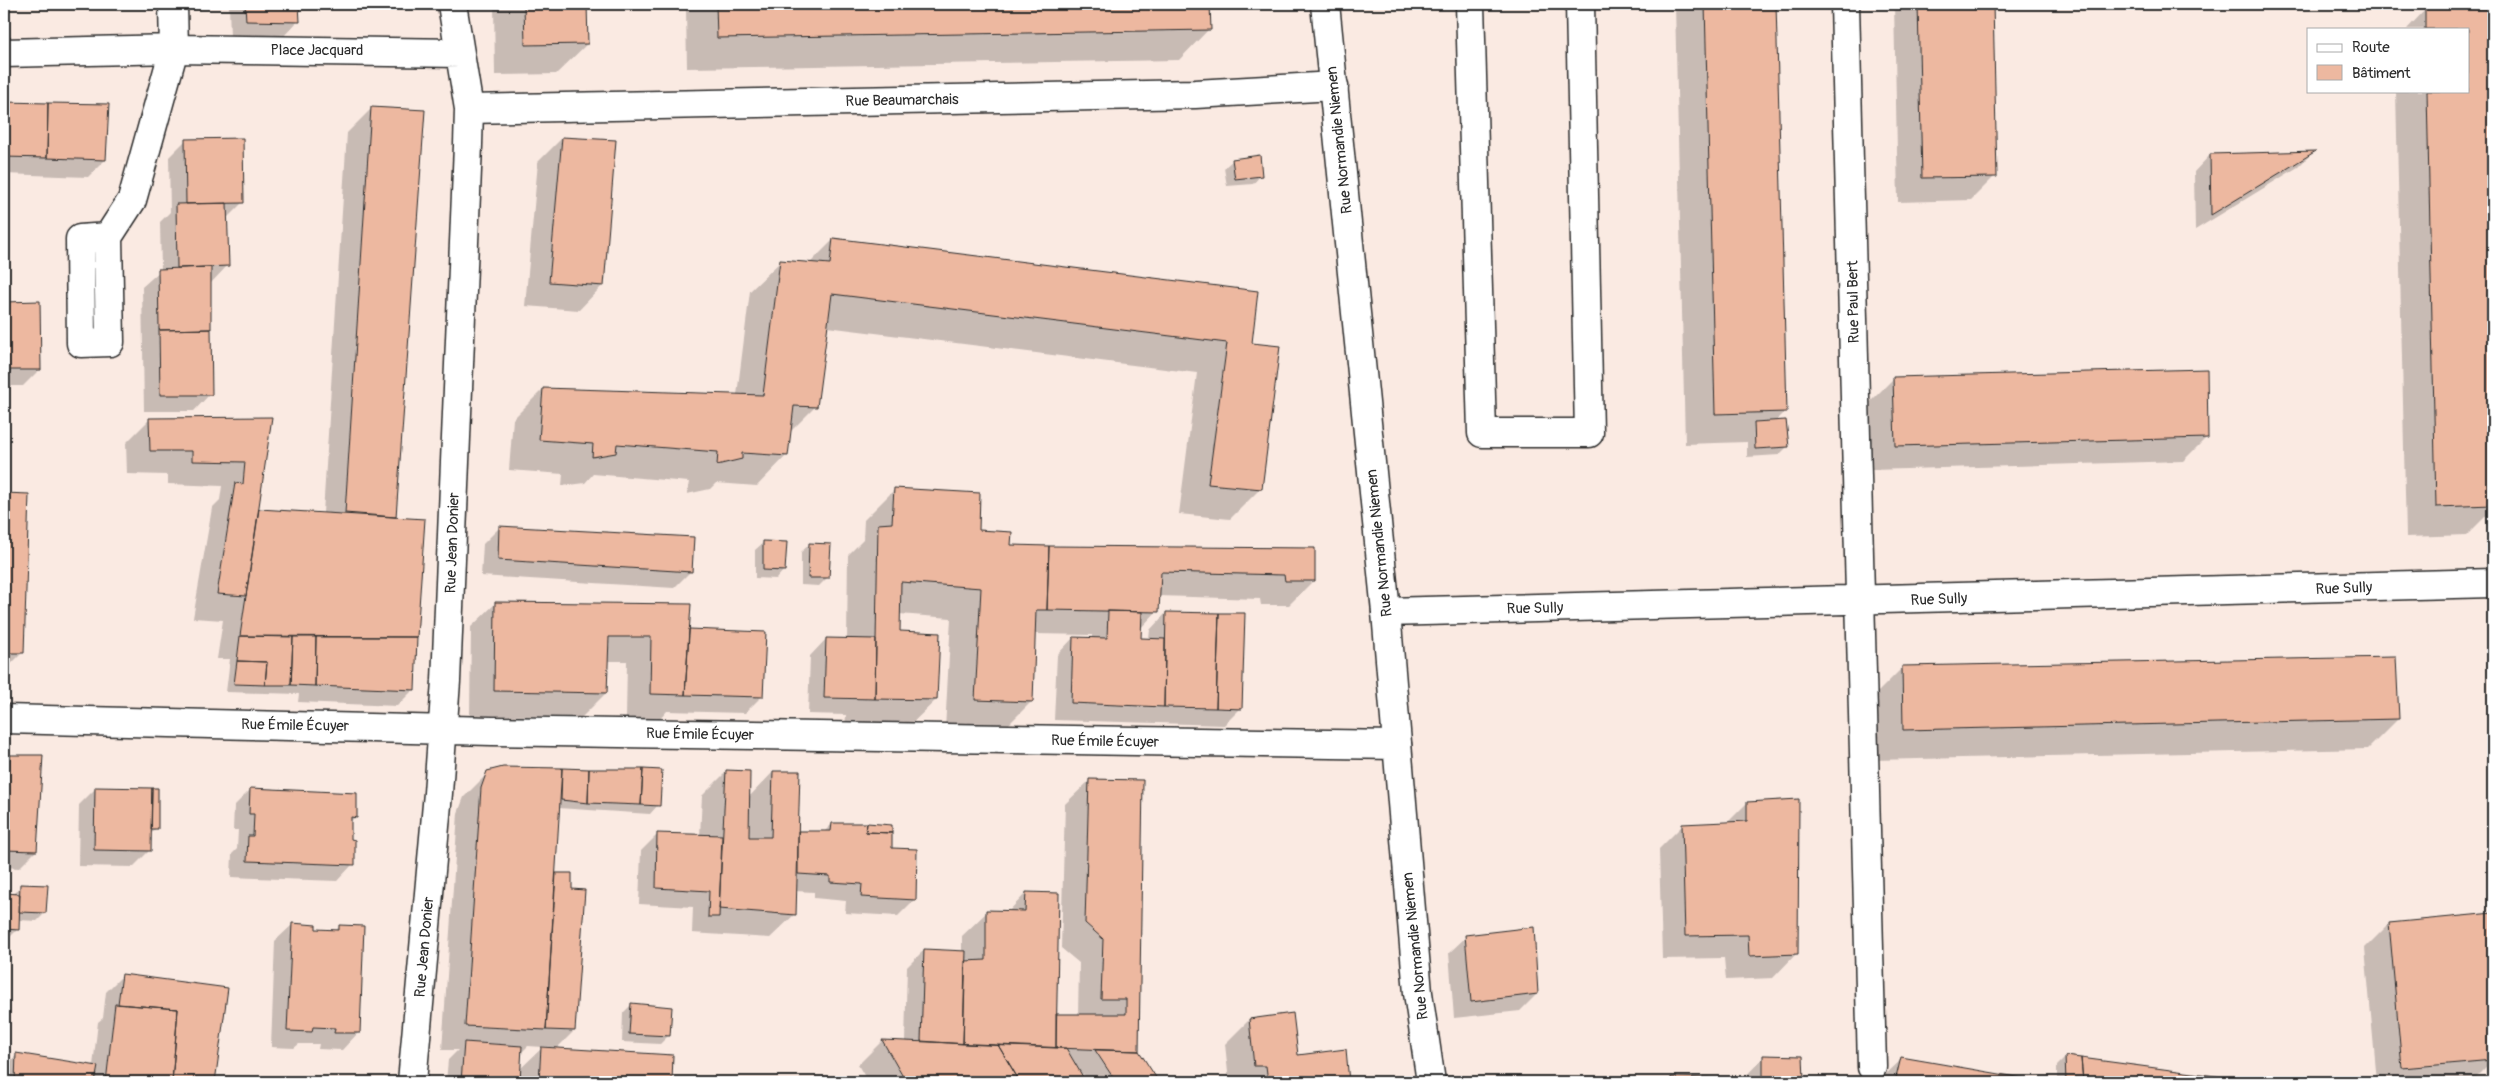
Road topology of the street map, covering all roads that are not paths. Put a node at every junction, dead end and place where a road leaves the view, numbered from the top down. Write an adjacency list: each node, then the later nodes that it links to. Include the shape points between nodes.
1 (173, 4): 7 (street)
2 (452, 4): 9 (street, Rue Jean Donier)
3 (1325, 4): 10 (street, Rue Normandie Niemen)
4 (1470, 4): 5 (street, via 1482,432 1589,433)
5 (1580, 4)
6 (1845, 4): 14 (street, Rue Paul Bert)
7 (174, 49): 8 (street, Place Jacquard); 9 (street, Place Jacquard); 12 (street, via 132,200)
8 (4, 53)
9 (460, 53): 11 (street, Rue Jean Donier)
10 (1334, 86): 11 (street, Rue Beaumarchais, via 1194,94); 15 (street, Rue Normandie Niemen)
11 (469, 109): 17 (street, Rue Jean Donier, via 446,681)
12 (108, 238)
13 (2493, 583): 14 (street, Rue Sully)
14 (1860, 601): 15 (street, Rue Sully); 19 (street, Rue Paul Bert)
15 (1386, 612): 18 (street, Rue Normandie Niemen)
16 (4, 719): 17 (street, Rue Émile Écuyer)
17 (441, 729): 18 (street, Rue Émile Écuyer); 20 (street, Rue Jean Donier)
18 (1397, 745): 21 (street, Rue Normandie Niemen, via 1418,993)
19 (1872, 1067)
20 (412, 1082)
21 (1431, 1082)

